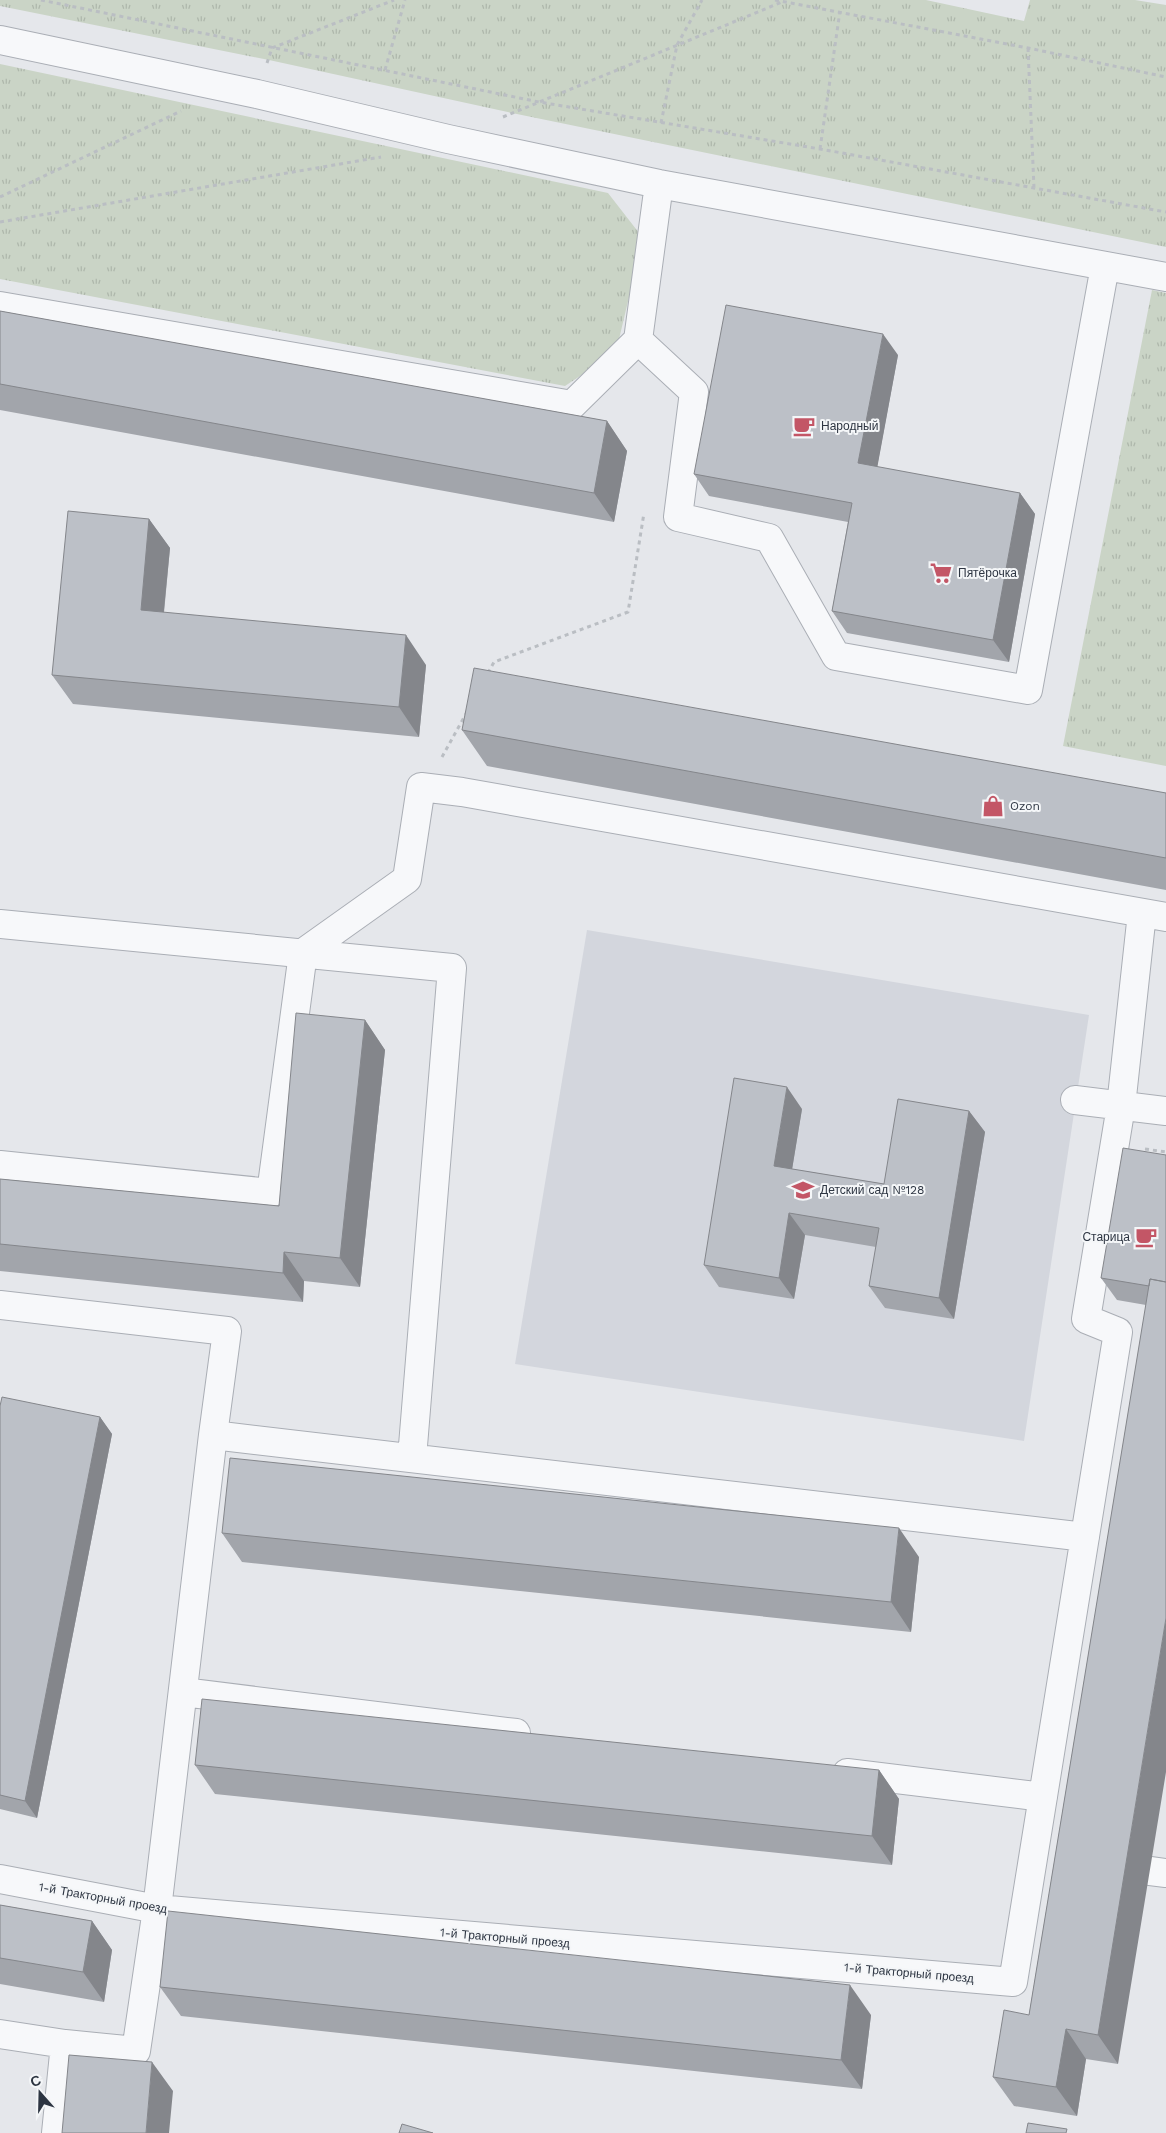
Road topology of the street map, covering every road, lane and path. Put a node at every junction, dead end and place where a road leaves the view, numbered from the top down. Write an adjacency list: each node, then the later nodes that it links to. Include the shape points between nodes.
1 (41, 0): 10 (path)
2 (394, 0): 10 (path)
3 (405, 0): 12 (path)
4 (702, 0): 9 (path)
5 (775, 0): 6 (path)
6 (782, 2): 7 (path); 9 (path)
7 (840, 11): 11 (path); 19 (path)
8 (0, 40): 14 (street)
9 (677, 45): 15 (path); 18 (path)
10 (272, 48): 12 (path); 14 (path)
11 (1028, 48): 13 (path); 22 (path)
12 (385, 70): 15 (path)
13 (1166, 77)
14 (257, 94): 21 (street)
15 (539, 102): 17 (path); 18 (path)
16 (185, 109): 23 (path)
17 (494, 121)
18 (661, 123): 19 (path)
19 (820, 149): 22 (path)
20 (384, 157): 25 (path)
21 (660, 184): 26 (street); 29 (street)
22 (1034, 188): 24 (path)
23 (0, 197)
24 (1166, 212)
25 (0, 222)
26 (1105, 266): 27 (street); 29 (street, via 1028,690 836,656 769,538 678,517 694,392)
27 (1166, 277)
28 (0, 306): 29 (street, via 572,405)
29 (638, 340)
30 (646, 504): 31 (path, via 628,612 494,662)
31 (485, 679)
32 (471, 704): 33 (path)
33 (425, 787): 34 (street); 36 (street, via 422,787 407,878)
34 (1154, 915): 38 (street)
35 (0, 924): 36 (street)
36 (303, 953): 40 (street, via 271,1193); 43 (street, via 452,968)
37 (1074, 1100): 38 (street)
38 (1121, 1106): 39 (street); 44 (street, via 1086,1319 1118,1332)
39 (1166, 1111)
40 (0, 1165)
41 (0, 1305): 42 (street, via 226,1330)
42 (214, 1435): 43 (street); 45 (street)
43 (412, 1458): 44 (street)
44 (1085, 1537): 48 (street)
45 (183, 1692): 46 (street); 52 (street)
46 (539, 1735)
47 (825, 1770): 48 (street)
48 (1043, 1797): 49 (street)
49 (1034, 1855): 50 (street); 52 (street, 1-й Тракторный проезд, via 1012,1982)
50 (1062, 1858)
51 (0, 1879): 52 (street, 1-й Тракторный проезд)
52 (157, 1909): 54 (street, via 136,2051)
53 (0, 2034): 54 (street)
54 (65, 2044): 55 (street)
55 (56, 2133)

